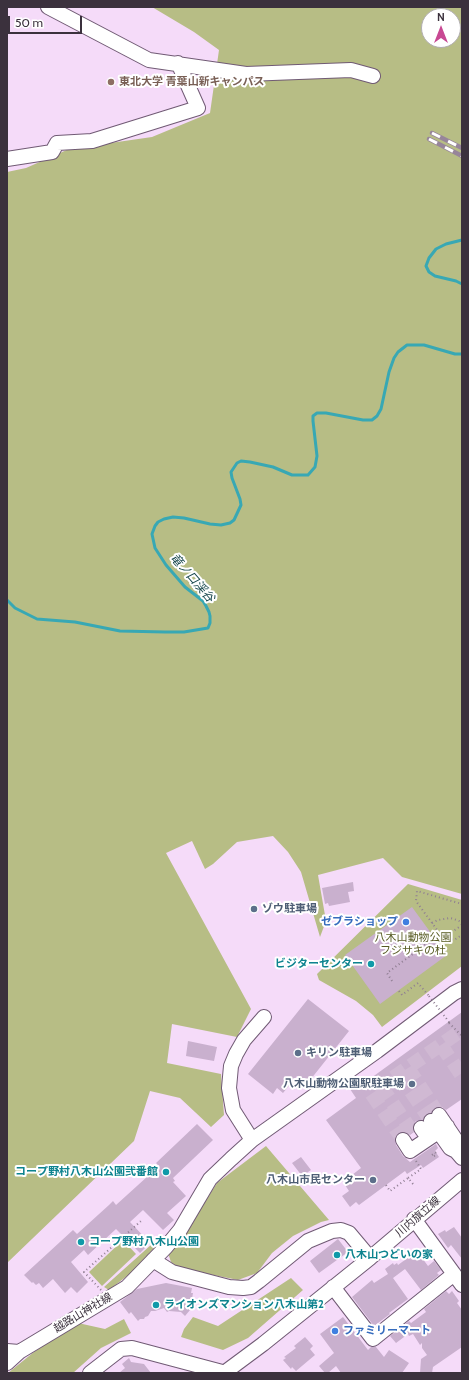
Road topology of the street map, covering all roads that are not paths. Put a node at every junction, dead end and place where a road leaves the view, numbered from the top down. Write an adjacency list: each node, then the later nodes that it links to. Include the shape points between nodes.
1 (48, 7): 2 (street, via 148,60)
2 (178, 63): 3 (street, via 246,74 351,70); 4 (street, via 198,108 92,141 57,143 52,152)
3 (373, 76)
4 (7, 159)
5 (462, 989): 8 (street, 越路山神社線)
6 (264, 1017): 8 (street, via 244,1040 231,1066 229,1088 233,1110)
7 (427, 1131): 9 (street)
8 (252, 1140): 13 (street, 越路山神社線, via 210,1179 180,1230)
9 (459, 1155)
10 (462, 1180): 11 (street, 川内旗立線)
11 (414, 1219): 12 (street, 川内旗立線); 14 (street)
12 (370, 1258): 13 (street, via 349,1232 332,1231 308,1241 259,1281 243,1288 229,1287 172,1272); 15 (street, 川内旗立線)
13 (153, 1260): 16 (street, 越路山神社線, via 127,1287)
14 (458, 1280): 15 (street, via 373,1338)
15 (333, 1287): 19 (street, 川内旗立線)
16 (13, 1351): 17 (street, 越路山神社線)
17 (7, 1363)
18 (90, 1373): 19 (street, via 121,1349 132,1348)
19 (226, 1373)

